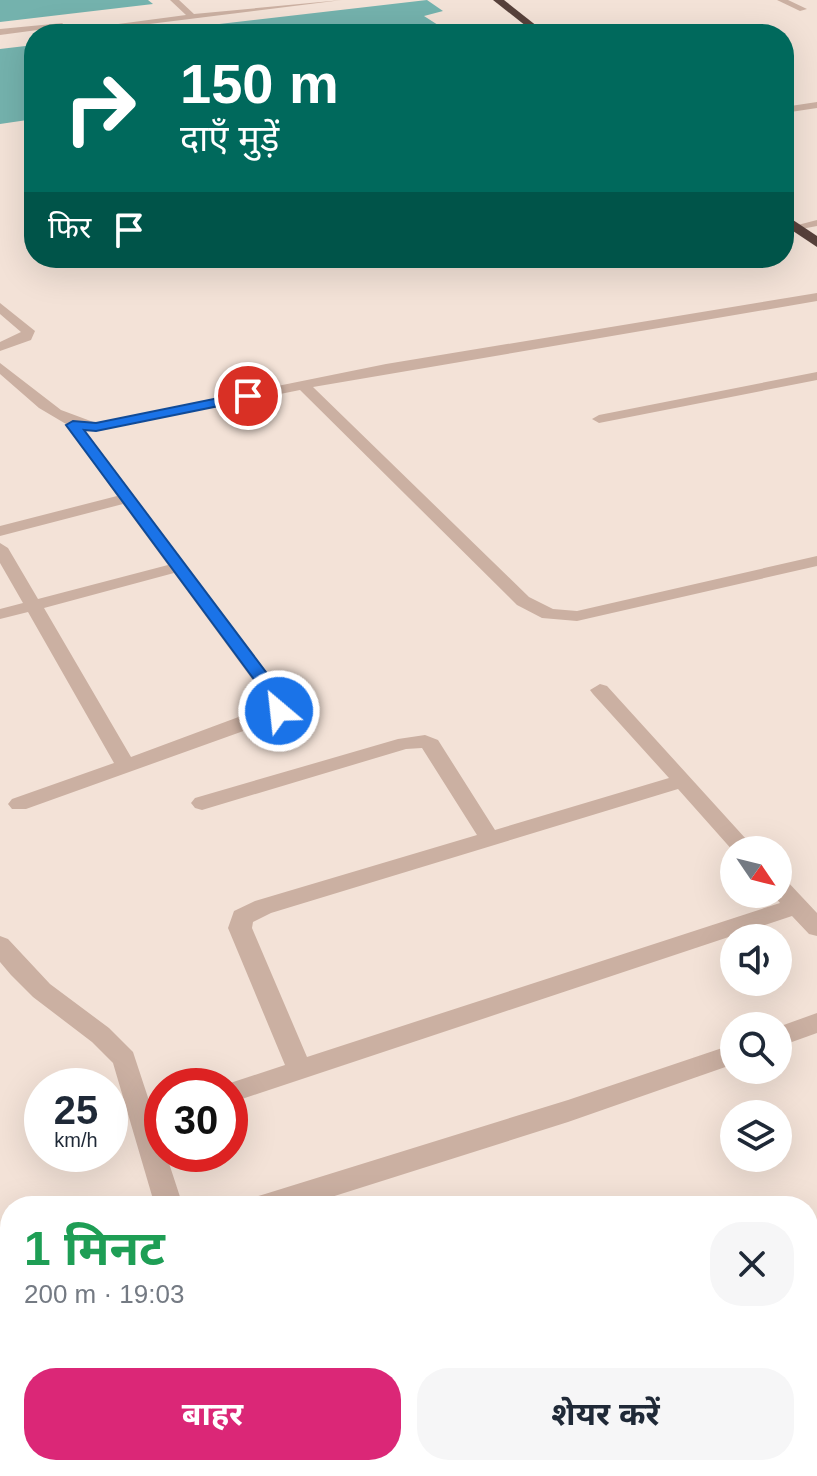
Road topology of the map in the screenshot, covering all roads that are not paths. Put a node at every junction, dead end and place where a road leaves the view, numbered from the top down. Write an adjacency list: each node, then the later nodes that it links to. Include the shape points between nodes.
1 (174, 0): 7 (street)
2 (282, 0): 7 (street)
3 (338, 0): 7 (street)
4 (498, 0): 10 (highway)
5 (781, 0): 6 (street)
6 (803, 9)
7 (190, 14): 8 (street); 9 (street)
8 (84, 24)
9 (118, 24)
10 (529, 24)
11 (24, 30): 12 (street)
12 (0, 32)
13 (24, 37): 14 (street)
14 (0, 40)
15 (817, 105): 16 (street)
16 (794, 108)
17 (794, 222): 18 (street)
18 (817, 223)
19 (794, 225): 20 (highway)
20 (817, 243)
21 (817, 297): 26 (street, via 565,336)
22 (0, 307): 23 (street, via 28,331 26,337)
23 (0, 347)
24 (0, 367): 28 (street)
25 (817, 376): 27 (street)
26 (303, 385): 28 (street, via 111,425); 32 (street, via 540,613 577,616)
27 (599, 419)
28 (73, 425): 29 (street)
29 (128, 498): 30 (street); 33 (street)
30 (0, 531)
31 (0, 548): 34 (street)
32 (817, 561)
33 (179, 567): 34 (street); 37 (street, via 281,705 270,715)
34 (33, 605): 35 (street); 37 (street)
35 (0, 614)
36 (600, 690): 38 (street)
37 (126, 766): 40 (street)
38 (683, 781): 41 (street); 42 (street)
39 (202, 803): 42 (street, via 425,741)
40 (19, 804)
41 (732, 836)
42 (490, 839): 50 (street, via 242,917 240,928)
43 (792, 902): 44 (street)
44 (796, 906): 45 (street); 50 (street)
45 (817, 928)
46 (0, 945): 52 (street, via 56,1003 109,1040)
47 (817, 1023): 48 (street)
48 (792, 1032)
49 (720, 1059): 55 (street)
50 (300, 1070): 51 (street)
51 (248, 1087)
52 (144, 1102)
53 (162, 1172): 54 (street)
54 (167, 1196)
55 (297, 1196)

